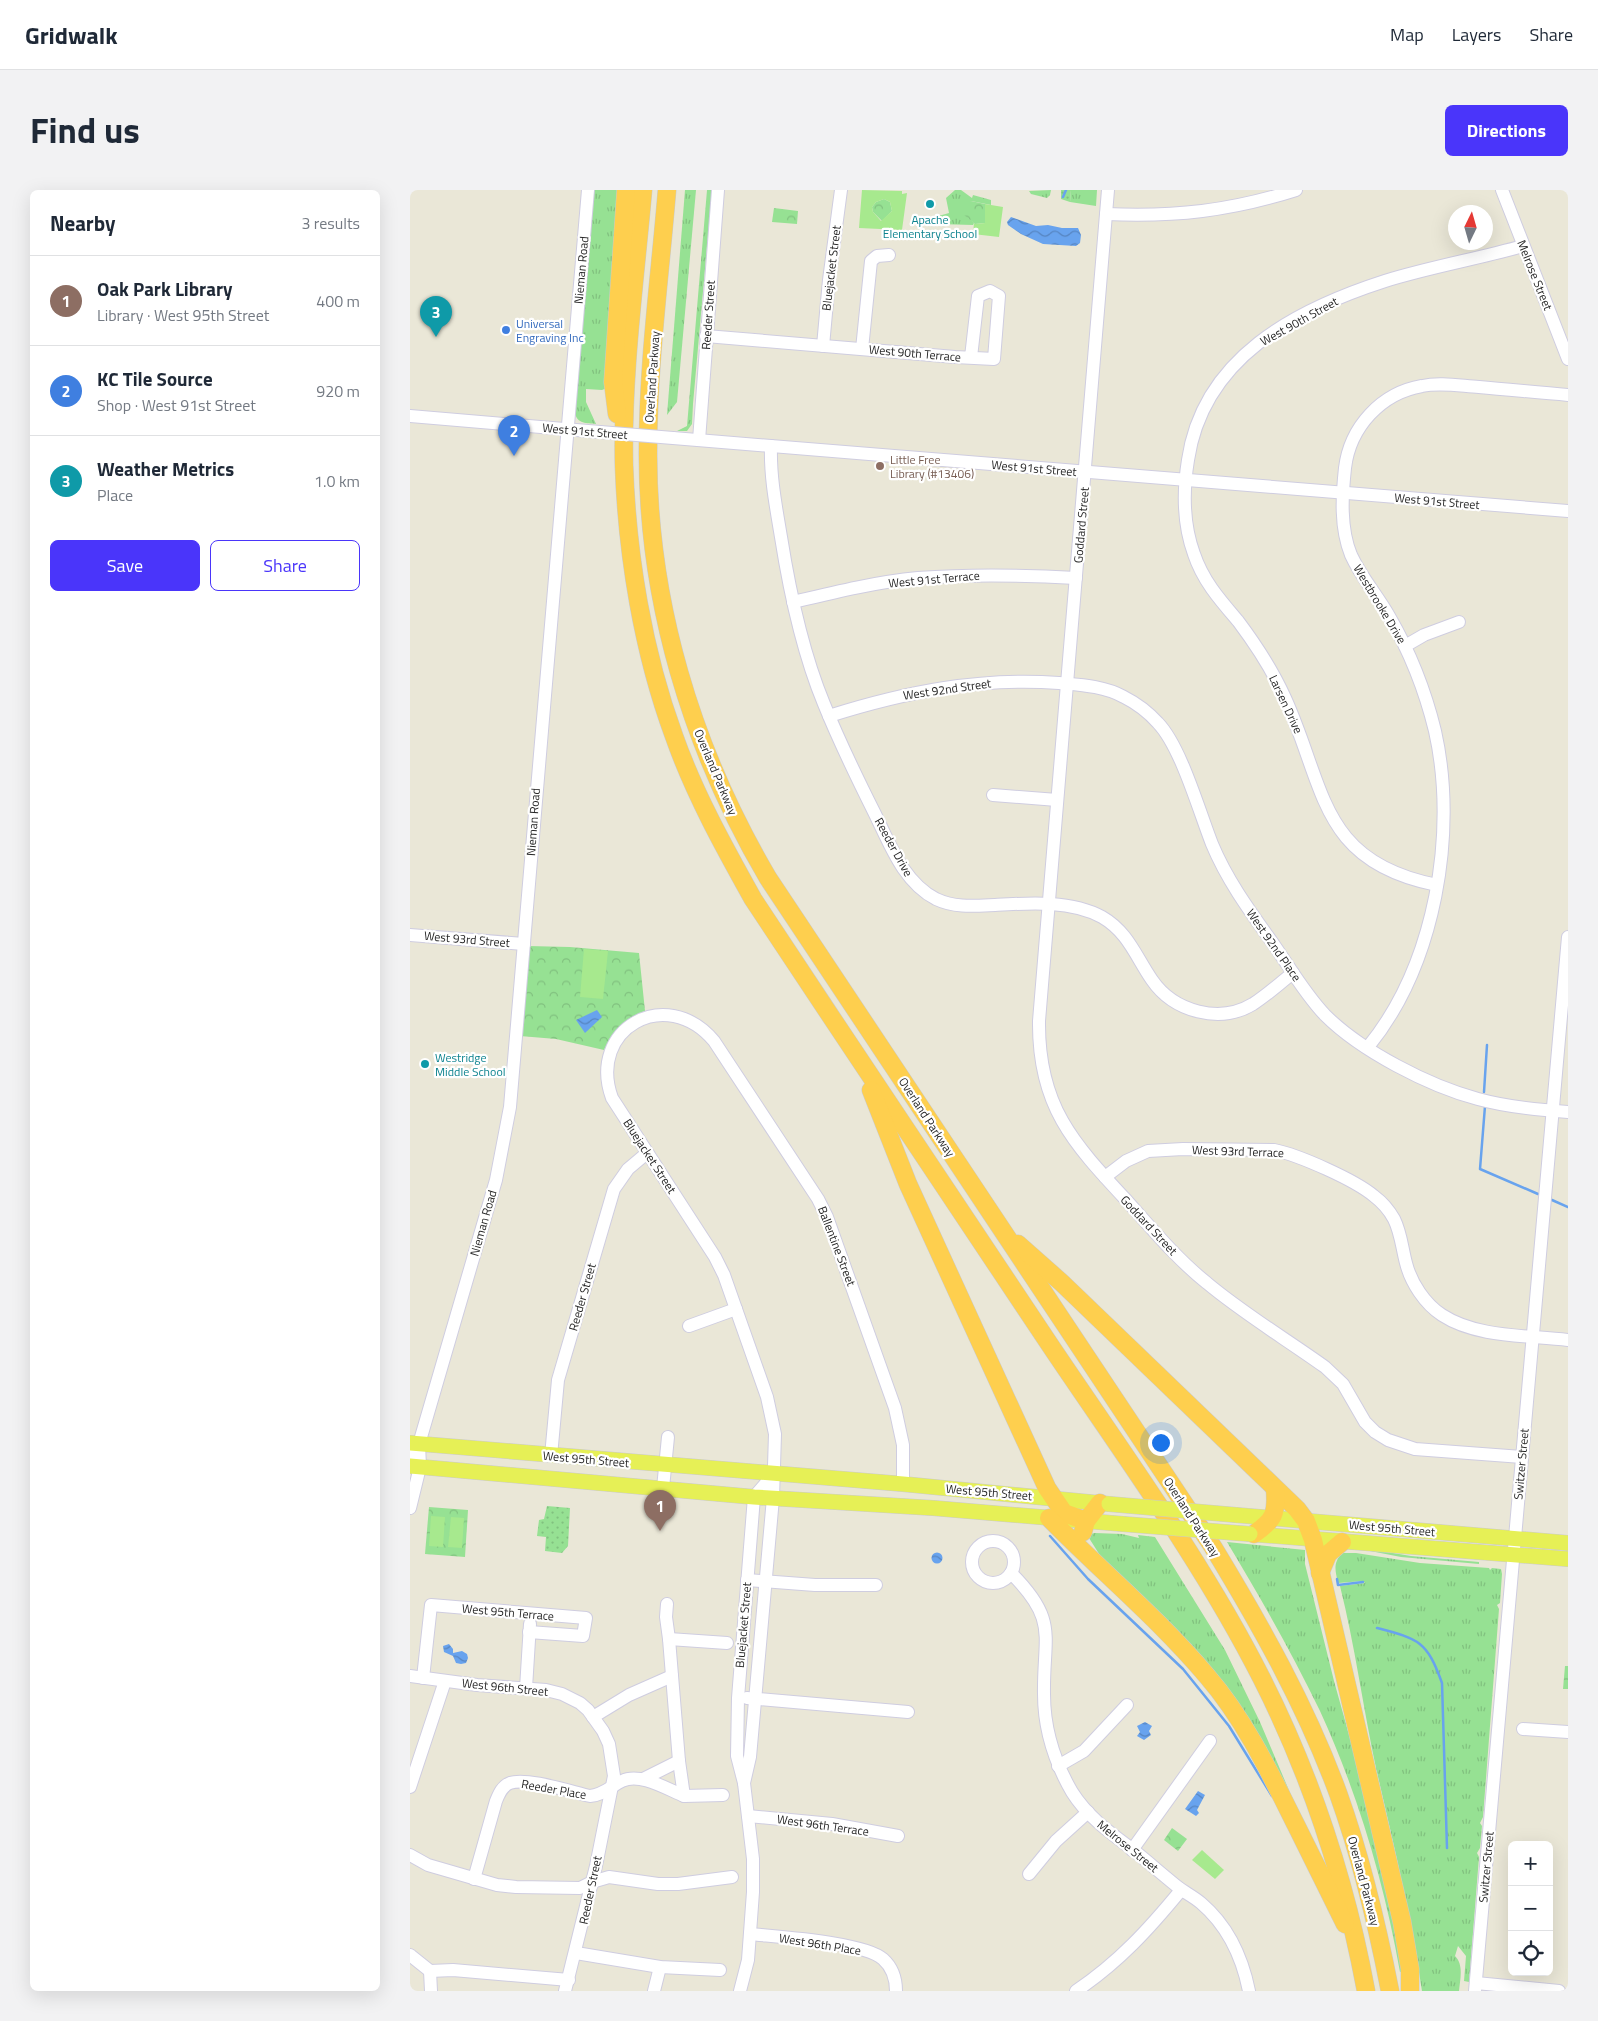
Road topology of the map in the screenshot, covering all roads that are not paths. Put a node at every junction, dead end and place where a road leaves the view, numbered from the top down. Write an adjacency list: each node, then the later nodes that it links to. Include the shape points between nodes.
1 (588, 190): 20 (street, Nieman Road)
2 (626, 190): 23 (highway, via 613,382)
3 (643, 190): 23 (highway, Overland Parkway, via 624,421)
4 (667, 190): 50 (highway, Overland Parkway, via 651,370 649,486 663,605 692,716 727,800 768,878)
5 (718, 190): 13 (street, Reeder Street)
6 (841, 190): 14 (street, Bluejacket Street)
7 (1108, 190): 10 (street, Goddard Street)
8 (1296, 190): 10 (street, via 1248,204 1205,211 1171,215)
9 (1502, 190): 11 (street, Melrose Street)
10 (1106, 214): 24 (street, Goddard Street)
11 (1523, 246): 17 (street, Melrose Street); 25 (street, West 90th Street, via 1394,279 1350,294 1311,311 1260,342 1228,370 1207,400 1190,444)
12 (889, 255): 15 (street, West 90th Terrace, via 877,256 871,261)
13 (706, 336): 14 (street, West 90th Terrace); 21 (street, Reeder Street)
14 (823, 346): 15 (street, West 90th Terrace)
15 (862, 348): 16 (street, West 90th Terrace)
16 (971, 357): 16 (street, West 90th Terrace, via 994,358 999,296 990,291 978,296)
17 (1568, 360)
18 (1568, 394): 26 (street, Westbrooke Drive, via 1454,385 1430,385 1402,392 1377,408 1360,425 1346,461)
19 (410, 416): 20 (street, West 91st Street)
20 (567, 429): 21 (street, West 91st Street, bridge); 40 (street, Nieman Road)
21 (699, 440): 22 (street, West 91st Street)
22 (771, 446): 24 (street, West 91st Street); 29 (street, Reeder Drive, via 773,486)
23 (624, 466): 45 (highway, Overland Parkway, via 639,602 674,736 710,818 753,900)
24 (1086, 472): 25 (street, West 91st Street); 28 (street, Goddard Street)
25 (1185, 480): 26 (street, West 91st Street); 36 (street, Larsen Drive, via 1189,536 1199,567 1208,584 1253,642 1282,691 1333,820 1370,860 1400,876)
26 (1344, 493): 27 (street, West 91st Street); 31 (street, Westbrooke Drive, via 1343,523 1352,557)
27 (1568, 511)
28 (1076, 578): 29 (street, West 91st Terrace, via 1000,575 916,578); 32 (street, Goddard Street)
29 (794, 602): 33 (street, Reeder Drive, via 807,655)
30 (1459, 622): 31 (street)
31 (1405, 646): 36 (street, Westbrooke Drive, via 1435,732 1444,792 1444,840)
32 (1068, 684): 33 (street, West 92nd Street, via 996,682 938,688 872,702); 35 (street, Goddard Street); 41 (street, West 92nd Place, via 1104,689 1119,695 1163,729 1178,756 1226,876)
33 (829, 716): 37 (street, Reeder Drive, via 896,856 917,886 936,899 964,906)
34 (993, 795): 35 (street)
35 (1057, 800): 37 (street, Goddard Street)
36 (1437, 885): 44 (street, Westbrooke Drive, via 1432,913 1415,963 1400,996)
37 (1048, 905): 41 (street, Reeder Drive, via 1077,907 1109,922 1130,942 1160,990 1176,1003 1200,1012 1222,1014 1242,1009 1257,1002); 49 (street, Goddard Street, via 1039,1021 1042,1067 1064,1126)
38 (410, 935): 40 (street, West 93rd Street)
39 (1568, 937): 42 (street, Switzer Street)
40 (524, 944): 56 (street, Nieman Road, via 510,1107 503,1149)
41 (1293, 973): 44 (street, West 92nd Place, via 1324,1014)
42 (1566, 992): 46 (street, Switzer Street)
43 (653, 1016): 48 (street, Bluejacket Street, via 622,1033 609,1056 606,1074 612,1098); 62 (street, Ballentine Street, via 680,1016 706,1031 818,1199 834,1234 895,1408 903,1445)
44 (1368, 1047): 46 (street, West 92nd Place, via 1416,1075 1478,1099)
45 (858, 1057): 66 (highway, via 908,1184); 124 (highway, Overland Parkway, via 1189,1553 1240,1639 1279,1715 1314,1800 1344,1889)
46 (1552, 1111): 47 (street, West 92nd Place); 53 (street, Switzer Street)
47 (1568, 1112)
48 (647, 1153): 51 (street, Bluejacket Street, via 715,1257); 57 (street, Reeder Street, via 628,1169 614,1189 561,1370)
49 (1105, 1177): 53 (street, West 93rd Terrace, via 1148,1150 1274,1150 1289,1153 1360,1187 1380,1201 1389,1211 1399,1233 1412,1280 1429,1304 1442,1315 1473,1329); 58 (street, Goddard Street, via 1206,1282 1338,1378 1375,1432 1395,1443 1415,1448)
50 (997, 1225): 64 (highway); 139 (highway, Overland Parkway, via 1213,1547 1277,1657 1338,1793 1367,1888)
51 (736, 1309): 52 (street); 61 (street, Bluejacket Street, via 772,1412)
52 (689, 1326)
53 (1532, 1336): 54 (street, West 93rd Terrace); 58 (street, Switzer Street)
54 (1568, 1340)
55 (668, 1437): 60 (street)
56 (415, 1444): 57 (main road, West 95th Street); 59 (street, Nieman Road)
57 (551, 1456): 60 (main road, West 95th Street)
58 (1522, 1458): 75 (street, Switzer Street)
59 (413, 1463): 63 (main road, West 95th Street); 69 (street, Nieman Road)
60 (666, 1466): 61 (main road, West 95th Street); 63 (street)
61 (774, 1474): 62 (main road, West 95th Street); 65 (street); 67 (street, Bluejacket Street)
62 (903, 1484): 66 (main road, West 95th Street)
63 (663, 1488): 65 (main road, West 95th Street)
64 (1275, 1490): 71 (highway, via 1277,1508); 73 (highway)
65 (754, 1497): 67 (main road, West 95th Street); 84 (street, Bluejacket Street)
66 (1052, 1497): 68 (main road, West 95th Street); 72 (highway, via 1064,1513)
67 (773, 1498): 70 (main road, West 95th Street); 85 (street, Bluejacket Street)
68 (1104, 1503): 71 (main road, West 95th Street, bridge); 72 (highway)
69 (410, 1508)
70 (1048, 1518): 72 (main road, West 95th Street); 79 (highway)
71 (1273, 1518): 73 (main road, West 95th Street); 74 (highway)
72 (1086, 1521): 74 (main road, West 95th Street, bridge); 79 (highway, via 1083,1531)
73 (1306, 1521): 75 (main road, West 95th Street); 76 (highway)
74 (1252, 1534): 76 (main road, West 95th Street)
75 (1514, 1538): 78 (main road, West 95th Street); 80 (street, Switzer Street)
76 (1313, 1540): 77 (main road, West 95th Street); 83 (highway)
77 (1342, 1542): 80 (main road, West 95th Street); 83 (highway, via 1328,1554)
78 (1568, 1543)
79 (1087, 1554): 124 (highway, via 1207,1676 1239,1720 1270,1773)
80 (1513, 1556): 81 (main road, West 95th Street); 131 (street, Switzer Street)
81 (1568, 1559)
82 (1011, 1573): 106 (street, Melrose Street, via 1035,1601 1046,1627 1045,1718)
83 (1320, 1573): 140 (highway, via 1402,1922 1410,1969)
84 (747, 1580): 85 (street); 97 (street, Bluejacket Street)
85 (766, 1582): 86 (street); 98 (street, Bluejacket Street)
86 (876, 1585)
87 (667, 1604): 90 (street)
88 (530, 1614): 89 (street); 89 (street, West 95th Terrace, via 586,1618 583,1636); 94 (street, West 95th Terrace, via 431,1605)
89 (529, 1632): 96 (street)
90 (669, 1639): 91 (street); 93 (street)
91 (727, 1643)
92 (410, 1676): 94 (street, West 96th Street)
93 (672, 1676): 101 (street, via 629,1695); 105 (street)
94 (423, 1678): 95 (street, West 96th Street)
95 (445, 1681): 96 (street, West 96th Street); 109 (street)
96 (526, 1688): 101 (street, West 96th Street, via 562,1694 580,1703)
97 (738, 1698): 98 (street); 108 (street, Bluejacket Street, via 737,1756)
98 (755, 1699): 100 (street); 108 (street, Bluejacket Street, via 750,1757)
99 (1126, 1705): 106 (street, via 1084,1751)
100 (908, 1712)
101 (593, 1717): 110 (street, Reeder Street, via 609,1744 614,1776)
102 (1524, 1729): 103 (street)
103 (1568, 1732)
104 (1210, 1741): 116 (street)
105 (679, 1761): 107 (street); 112 (street)
106 (1058, 1766): 113 (street, Melrose Street, via 1073,1794)
107 (643, 1779): 110 (street, via 624,1780); 112 (street)
108 (744, 1783): 114 (street, Bluejacket Street)
109 (410, 1787)
110 (611, 1788): 120 (street, Reeder Place, via 600,1795 590,1796 527,1782 509,1783 496,1801); 121 (street, Reeder Street)
111 (723, 1795): 112 (street)
112 (684, 1796)
113 (1088, 1812): 116 (street, Melrose Street); 118 (street, via 1056,1841)
114 (748, 1816): 115 (street, West 96th Terrace, via 832,1824); 123 (street, Bluejacket Street, via 753,1859)
115 (898, 1836)
116 (1132, 1850): 122 (street, Melrose Street)
117 (410, 1855): 120 (street, via 428,1866)
118 (1029, 1874)
119 (732, 1877): 121 (street, via 678,1884 609,1877)
120 (474, 1879): 121 (street, via 516,1887 580,1888)
121 (592, 1882): 125 (street, Reeder Street)
122 (1182, 1890): 136 (street, via 1130,1949); 137 (street, Melrose Street, via 1206,1908 1228,1934 1238,1951)
123 (750, 1934): 132 (street, Bluejacket Street); 135 (street, West 96th Place, via 823,1942 874,1953 891,1968)
124 (1358, 1951): 138 (highway, Overland Parkway)
125 (576, 1952): 127 (street); 130 (street, Reeder Street)
126 (410, 1955): 129 (street)
127 (660, 1967): 128 (street); 134 (street)
128 (720, 1970)
129 (430, 1971): 130 (street, via 453,1970); 133 (street)
130 (567, 1985)
131 (1476, 1987): 141 (street)
132 (742, 1990)
133 (431, 1991)
134 (654, 1991)
135 (896, 1991)
136 (1076, 1991)
137 (1249, 1991)
138 (1366, 1991)
139 (1390, 1991)
140 (1410, 1991)
141 (1558, 1991)

